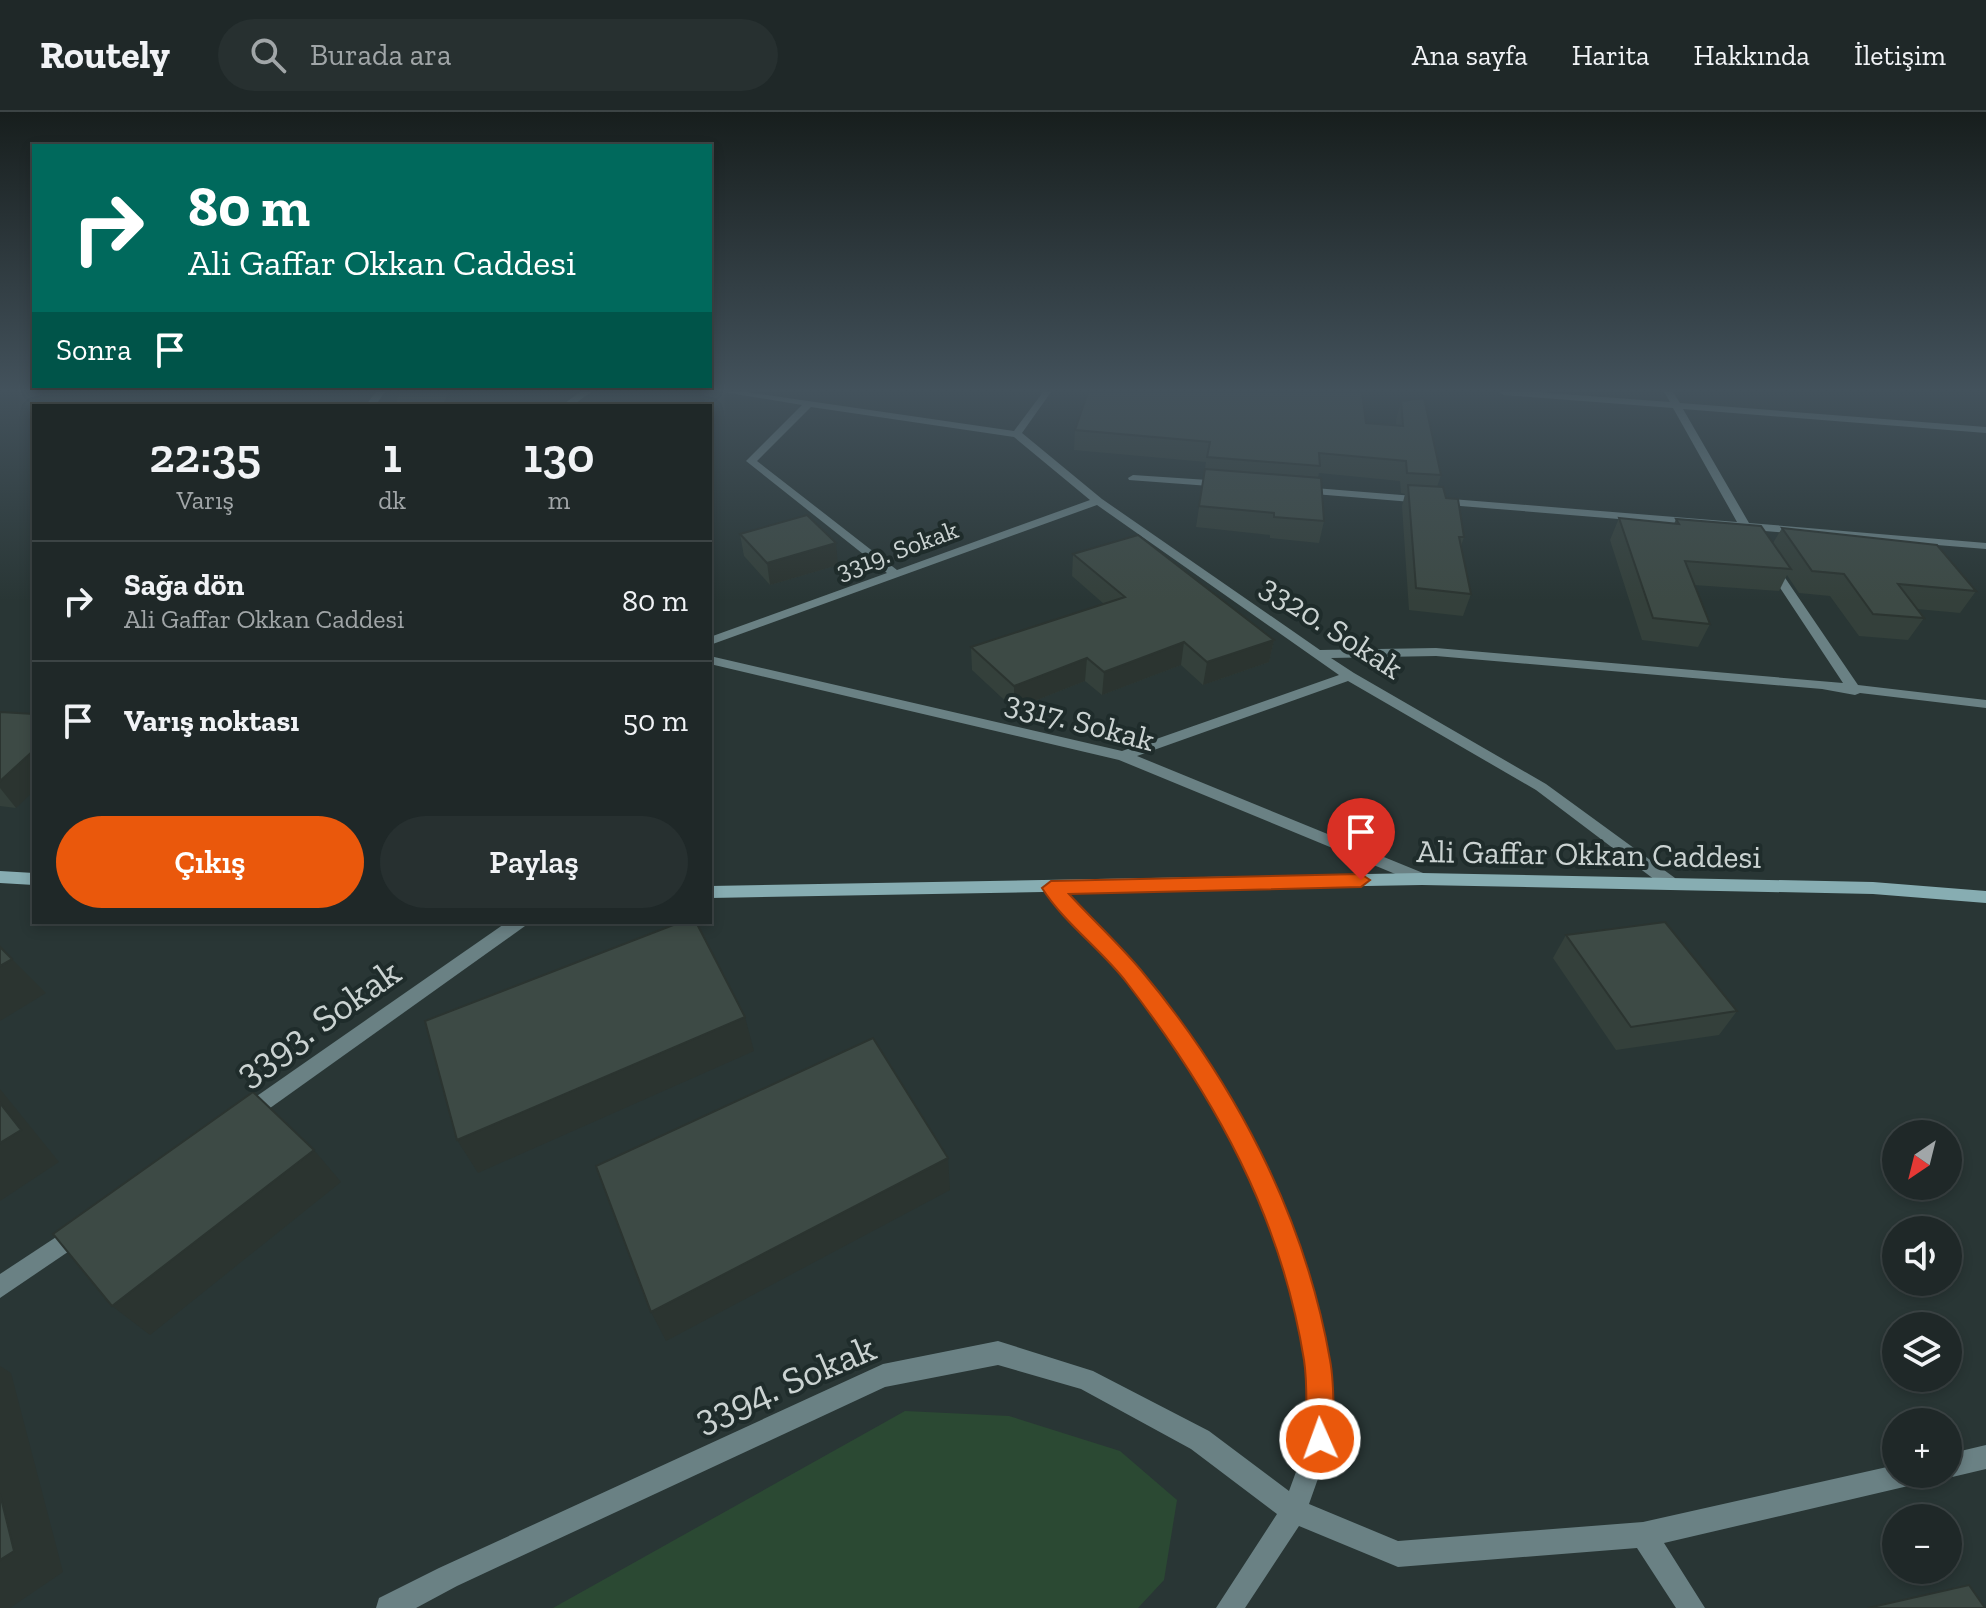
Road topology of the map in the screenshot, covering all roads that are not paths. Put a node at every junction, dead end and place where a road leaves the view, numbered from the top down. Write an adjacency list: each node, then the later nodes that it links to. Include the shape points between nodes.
1 (752, 462): 12 (street)
2 (1051, 462): 7 (street, 3320. Sokak)
3 (1708, 462): 8 (street)
4 (1133, 478): 5 (street)
5 (1229, 484)
6 (1292, 489): 8 (street)
7 (1098, 501): 12 (street, 3319. Sokak); 14 (street, 3320. Sokak)
8 (1744, 524): 9 (street); 10 (street)
9 (1752, 537)
10 (1986, 546)
11 (1761, 550): 17 (street)
12 (895, 574): 13 (street, 3319. Sokak)
13 (712, 640)
14 (1317, 654): 16 (street, 3320. Sokak); 17 (street, via 1436,652)
15 (712, 660): 19 (street, 3317. Sokak)
16 (1349, 676): 19 (street); 23 (street, 3320. Sokak, via 1541,787)
17 (1855, 691): 18 (street)
18 (1986, 704)
19 (1123, 756): 22 (street, 3317. Sokak)
20 (0, 877): 21 (street)
21 (32, 879)
22 (1422, 879): 23 (street, Ali Gaffar Okkan Caddesi); 24 (street, Ali Gaffar Okkan Caddesi)
23 (1669, 882): 26 (street, Ali Gaffar Okkan Caddesi)
24 (1051, 888): 25 (street, Ali Gaffar Okkan Caddesi); 34 (street, via 1132,975 1197,1060 1260,1170 1303,1289 1318,1364 1320,1439)
25 (712, 892)
26 (1986, 897)
27 (516, 924): 28 (street, 3393. Sokak)
28 (233, 1123)
29 (91, 1223): 30 (street)
30 (0, 1287)
31 (1986, 1457): 32 (street)
32 (1962, 1463)
33 (1882, 1481): 35 (street, 3394. Sokak)
34 (1294, 1511): 35 (street, 3394. Sokak, via 1398,1554); 36 (street, 3394. Sokak, via 1200,1440 1085,1379 998,1353 883,1376); 37 (street)
35 (1643, 1535): 38 (street)
36 (389, 1608)
37 (1229, 1608)
38 (1692, 1608)

